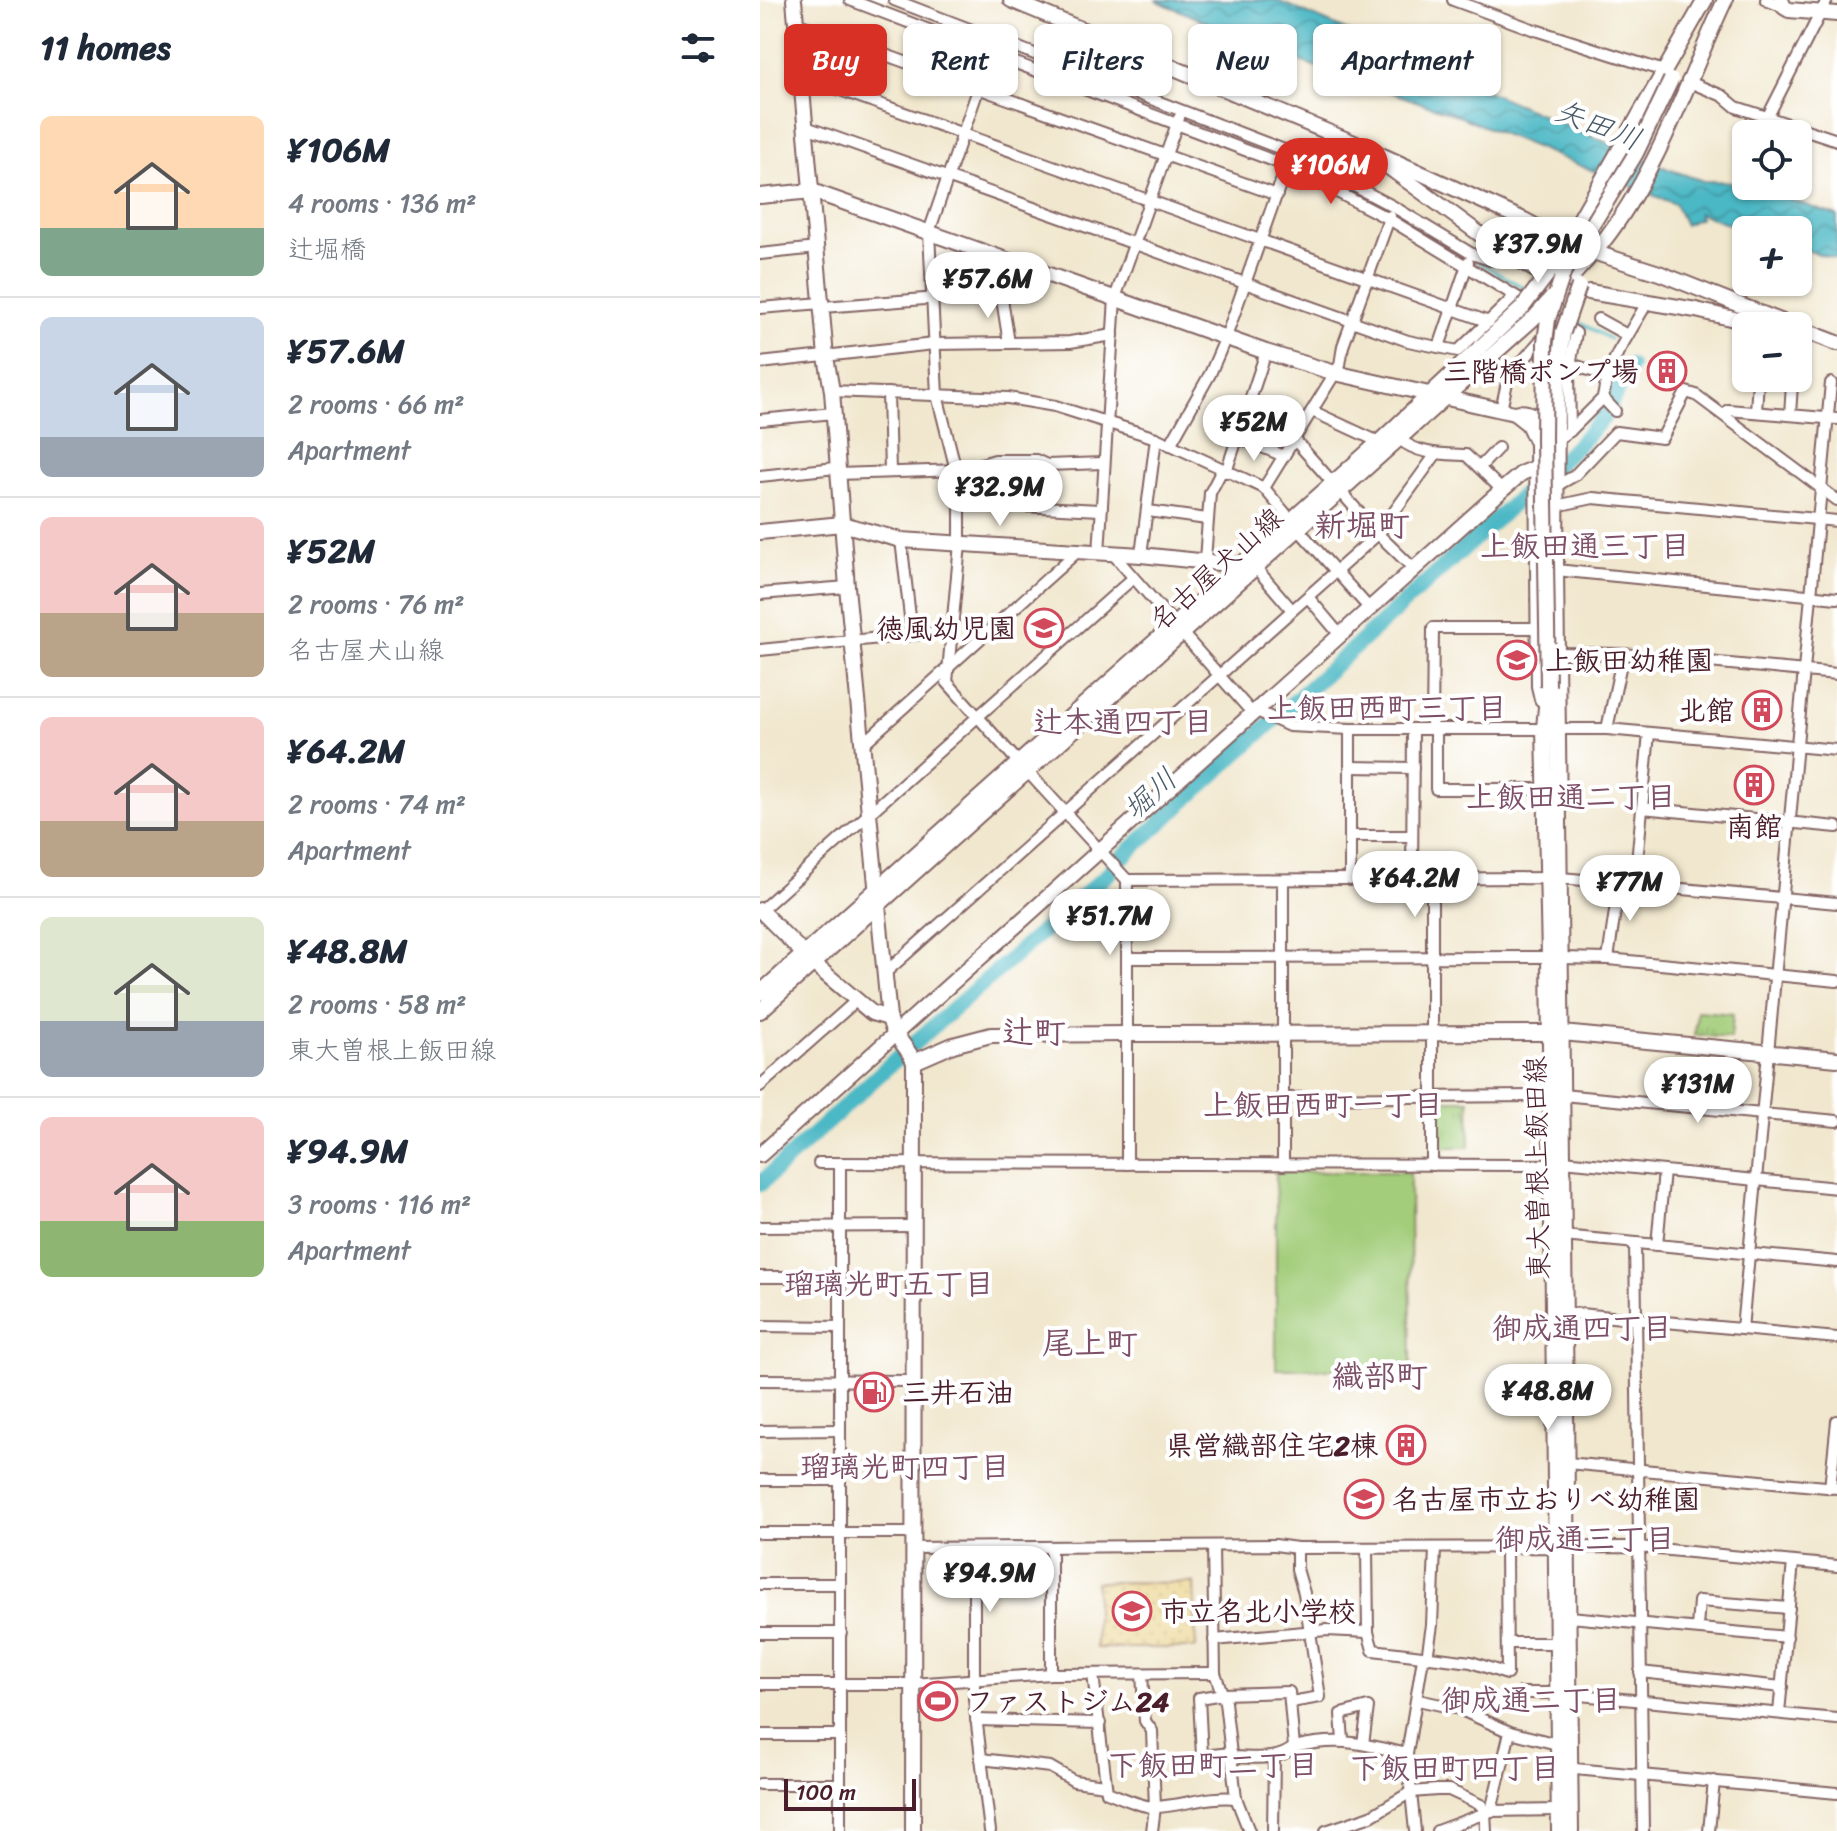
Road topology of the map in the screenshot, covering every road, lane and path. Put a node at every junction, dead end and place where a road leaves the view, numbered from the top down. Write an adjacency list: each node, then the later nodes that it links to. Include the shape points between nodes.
1 (794, 0): 12 (street)
2 (850, 0): 11 (street)
3 (894, 0): 11 (street); 14 (street)
4 (1011, 0): 30 (street)
5 (1453, 0): 18 (street)
6 (1725, 0): 19 (street, 名古屋犬山線)
7 (1766, 0): 8 (street)
8 (1782, 4): 10 (street)
9 (1701, 6): 18 (street)
10 (1829, 9): 25 (street)
11 (890, 14): 13 (street)
12 (796, 23): 16 (street)
13 (917, 24)
14 (955, 24)
15 (1018, 48): 24 (street)
16 (903, 62)
17 (1018, 62): 26 (street)
18 (1665, 76): 42 (street, 名古屋犬山線); 170 (street, bridge, via 1636,153 1564,271 1548,319)
19 (1687, 84): 25 (street); 45 (street, 名古屋犬山線, via 1643,178)
20 (803, 96): 27 (street)
21 (857, 96): 28 (street)
22 (976, 96): 28 (street)
23 (998, 96): 32 (street)
24 (1182, 111): 26 (street); 31 (street)
25 (1767, 118): 29 (street)
26 (1177, 124): 32 (street); 33 (street)
27 (806, 127): 34 (street); 35 (street)
28 (962, 134): 34 (street); 38 (street)
29 (1837, 140)
30 (1359, 145): 42 (street); 51 (street)
31 (1292, 153): 33 (street); 39 (street)
32 (1165, 156): 36 (street); 38 (street)
33 (1287, 166): 36 (street); 40 (street)
34 (947, 177): 41 (street); 44 (street)
35 (812, 191): 37 (street); 41 (street); 46 (street)
36 (1277, 195): 43 (street)
37 (760, 196)
38 (1150, 201): 43 (street); 44 (street)
39 (1394, 207): 40 (street); 49 (street)
40 (1389, 219): 49 (street); 52 (street)
41 (929, 232): 50 (street); 56 (street)
42 (1570, 239): 58 (street, 名古屋犬山線, bridge, via 1552,268)
43 (1261, 241): 52 (street); 53 (street)
44 (1134, 244): 53 (street); 57 (street)
45 (1600, 245): 54 (street, 名古屋犬山線); 63 (street)
46 (817, 248): 47 (street); 59 (street)
47 (760, 254)
48 (1490, 260): 49 (street)
49 (1469, 261): 58 (street); 62 (street)
50 (1014, 262): 55 (street); 57 (street)
51 (1537, 271)
52 (1368, 279): 62 (street); 66 (street)
53 (1246, 282): 66 (street); 72 (street)
54 (1579, 286): 64 (street); 68 (street, bridge); 91 (street, 名古屋犬山線, bridge, via 1536,316)
55 (1001, 293): 56 (street); 74 (street)
56 (933, 298): 59 (street); 75 (street)
57 (1115, 298): 70 (street); 72 (street)
58 (1518, 302): 67 (street); 68 (street); 89 (street, 名古屋犬山線)
59 (822, 305): 60 (street); 79 (street)
60 (760, 308)
61 (1644, 308): 71 (street)
62 (1451, 309): 67 (street); 77 (street)
63 (1758, 312)
64 (1732, 318)
65 (1598, 319): 71 (street)
66 (1352, 320): 77 (street); 82 (street)
67 (1489, 322): 77 (street, via 1458,351)
68 (1560, 327): 81 (street, via 1576,333); 96 (street, via 1508,378); 108 (street)
69 (1812, 334): 76 (street)
70 (1113, 335): 74 (street); 102 (street)
71 (1627, 335): 83 (street)
72 (1226, 337): 78 (street); 109 (street)
73 (1812, 340): 76 (street)
74 (1009, 343): 75 (street)
75 (934, 344): 79 (street); 90 (street)
76 (1837, 346)
77 (1439, 347)
78 (1266, 352): 82 (street); 103 (street)
79 (826, 357): 80 (street); 85 (street)
80 (760, 363)
81 (1571, 364): 83 (street); 108 (street)
82 (1335, 373): 89 (street); 94 (street)
83 (1607, 376): 92 (street)
84 (1831, 383): 100 (street)
85 (832, 391): 88 (street); 98 (street)
86 (1757, 392): 97 (street)
87 (1791, 392): 99 (street)
88 (888, 393): 90 (street); 119 (street)
89 (1430, 394): 91 (street); 107 (street, 名古屋犬山線)
90 (937, 395): 102 (street, via 1008,398); 115 (street)
91 (1445, 398): 96 (street); 106 (street, 名古屋犬山線)
92 (1605, 400): 95 (street); 108 (street)
93 (1728, 410): 97 (street)
94 (1312, 411): 105 (street); 107 (street)
95 (1615, 411)
96 (1508, 412): 108 (street, via 1541,420); 118 (street, via 1533,432)
97 (1756, 412): 99 (street)
98 (834, 413): 101 (street); 116 (street)
99 (1790, 415): 100 (street)
100 (1832, 418): 124 (street)
101 (760, 420)
102 (1106, 422): 104 (street); 113 (street)
103 (1237, 437): 112 (street); 117 (street)
104 (1156, 438): 109 (street); 130 (street)
105 (1294, 439): 112 (street); 122 (street)
106 (1400, 439): 111 (street); 122 (street, 名古屋犬山線)
107 (1379, 442): 122 (street, 名古屋犬山線)
108 (1560, 442): 121 (street)
109 (1170, 445): 117 (street)
110 (1498, 448): 114 (street)
111 (1436, 454): 114 (street, via 1466,455); 137 (street)
112 (1284, 456): 123 (street)
113 (1103, 463): 115 (street, via 995,460); 129 (street)
114 (1480, 467): 125 (street)
115 (958, 470): 119 (street); 127 (street)
116 (837, 471): 119 (street); 120 (street); 134 (street)
117 (1224, 471): 123 (street); 131 (street, via 1210,493)
118 (1537, 471): 125 (street, via 1522,473); 157 (street)
119 (890, 472)
120 (760, 476)
121 (1556, 483): 124 (street, via 1574,476 1616,432 1662,438 1686,392); 128 (street)
122 (1336, 487): 135 (street, 名古屋犬山線); 137 (street)
123 (1264, 488): 135 (street)
124 (1822, 489): 126 (street); 132 (street)
125 (1502, 490): 146 (street)
126 (1837, 500)
127 (961, 503): 129 (street); 139 (street)
128 (1556, 506): 132 (street, via 1593,498); 147 (street)
129 (1100, 510): 141 (street)
130 (1148, 511): 131 (street); 142 (street)
131 (1207, 519): 143 (street)
132 (1819, 519): 133 (street); 152 (street)
133 (1837, 521)
134 (842, 524): 136 (street); 138 (street); 150 (street)
135 (1294, 524): 144 (street, 名古屋犬山線); 145 (street, 名古屋犬山線); 148 (street)
136 (760, 532)
137 (1378, 534): 146 (street); 148 (street)
138 (901, 540): 139 (street); 160 (street)
139 (960, 544): 140 (street); 159 (street)
140 (1077, 552): 141 (street); 166 (street)
141 (1106, 553): 142 (street); 149 (street)
142 (1141, 555): 143 (street)
143 (1205, 560): 144 (street)
144 (1238, 565): 158 (street, 名古屋犬山線)
145 (1256, 568): 156 (street); 158 (street, 名古屋犬山線)
146 (1414, 569): 155 (street)
147 (1556, 570): 152 (street); 164 (street)
148 (1337, 571): 153 (street); 155 (street)
149 (1132, 579): 158 (street); 172 (street)
150 (847, 587): 151 (street); 162 (street)
151 (760, 594)
152 (1812, 595): 154 (street); 167 (street)
153 (1308, 597): 156 (street); 161 (street)
154 (1837, 598)
155 (1370, 609): 161 (street)
156 (1292, 610): 169 (street)
157 (1538, 628): 170 (street); 176 (street, via 1433,628)
158 (1178, 629): 169 (street); 182 (street, 名古屋犬山線)
159 (951, 631): 160 (street); 166 (street)
160 (912, 634): 162 (street)
161 (1340, 635): 171 (street)
162 (853, 640): 163 (street); 179 (street)
163 (760, 650)
164 (1558, 653): 165 (street); 173 (street)
165 (1623, 654): 167 (street); 177 (street)
166 (948, 668): 172 (street, via 947,682); 179 (street)
167 (1805, 671): 168 (street); 180 (street)
168 (1837, 674)
169 (1219, 676): 171 (street); 188 (street)
170 (1544, 707): 173 (street)
171 (1258, 714): 174 (street, via 1286,725); 193 (street)
172 (977, 716): 182 (street); 187 (street)
173 (1551, 728): 176 (street); 177 (street); 185 (street); 195 (street)
174 (1350, 729): 175 (street); 183 (street)
175 (1413, 729): 176 (street); 184 (street)
176 (1434, 729): 185 (street, via 1436,789)
177 (1607, 729): 178 (street)
178 (1649, 733): 180 (street); 186 (street)
179 (863, 744): 187 (street)
180 (1798, 746): 181 (street); 189 (street)
181 (1837, 750)
182 (1023, 767): 188 (street); 202 (street, 名古屋犬山線); 205 (street, 名古屋犬山線)
183 (1350, 767): 184 (street); 191 (street)
184 (1413, 768): 192 (street)
185 (1545, 789): 195 (street)
186 (1642, 808): 189 (street); 201 (street)
187 (870, 812): 202 (street); 206 (street)
188 (1064, 812): 193 (street); 213 (street)
189 (1791, 823): 190 (street); 203 (street)
190 (1837, 827)
191 (1350, 836): 192 (street); 198 (street)
192 (1412, 836): 199 (street)
193 (1102, 855): 194 (street); 224 (street)
194 (1121, 876): 197 (street); 207 (street)
195 (1553, 878): 196 (street); 200 (street); 210 (street)
196 (1432, 879): 199 (street); 209 (street)
197 (1283, 880): 198 (street); 208 (street)
198 (1350, 880): 199 (street)
199 (1412, 880)
200 (1619, 883): 201 (street); 212 (street)
201 (1635, 884): 203 (street)
202 (878, 889): 205 (street); 211 (street, 名古屋犬山線)
203 (1783, 898): 204 (street); 214 (street)
204 (1837, 903)
205 (879, 906): 211 (street, 名古屋犬山線); 213 (street)
206 (760, 910): 211 (street)
207 (1127, 958): 208 (street); 221 (street)
208 (1282, 958): 209 (street); 222 (street)
209 (1432, 958): 210 (street); 223 (street)
210 (1555, 958): 212 (street); 220 (street)
211 (809, 959): 216 (street, 名古屋犬山線); 217 (street); 218 (street, 名古屋犬山線)
212 (1608, 959): 214 (street)
213 (886, 972): 219 (street)
214 (1776, 975): 215 (street); 225 (street)
215 (1837, 981)
216 (760, 993)
217 (857, 1000): 219 (street); 228 (street)
218 (760, 1011)
219 (889, 1018): 224 (street)
220 (1555, 1033): 223 (street); 225 (street); 229 (street)
221 (1125, 1034): 222 (street); 226 (street, via 991,1035); 239 (street)
222 (1283, 1035): 223 (street); 231 (street)
223 (1433, 1035): 230 (street)
224 (897, 1039): 226 (street); 234 (street)
225 (1768, 1052): 227 (street); 232 (street)
226 (912, 1058): 236 (street)
227 (1837, 1059)
228 (760, 1086)
229 (1556, 1095): 230 (street); 232 (street); 237 (street)
230 (1432, 1097): 231 (street); 241 (street)
231 (1282, 1098): 240 (street)
232 (1763, 1114): 233 (street); 243 (street)
233 (1837, 1121)
234 (760, 1155)
235 (819, 1163): 238 (street)
236 (913, 1163): 238 (street); 239 (street); 246 (street)
237 (1556, 1163): 241 (street); 242 (street); 248 (street, 東大曽根上飯田線); 255 (street, 東大曽根上飯田線)
238 (840, 1164): 245 (street)
239 (1127, 1164): 240 (street)
240 (1283, 1165): 241 (street)
241 (1432, 1165)
242 (1664, 1171): 243 (street); 250 (street)
243 (1756, 1180): 244 (street); 251 (street)
244 (1837, 1188)
245 (840, 1225): 246 (street); 247 (street); 254 (street)
246 (913, 1226): 263 (street)
247 (760, 1227)
248 (1563, 1236): 249 (street); 255 (street, 東大曽根上飯田線)
249 (1635, 1243): 250 (street); 256 (street)
250 (1657, 1245): 251 (street)
251 (1749, 1254): 252 (street); 259 (street)
252 (1837, 1262)
253 (760, 1277): 254 (street)
254 (840, 1277): 258 (street)
255 (1558, 1312): 256 (street); 267 (street, 東大曽根上飯田線); 276 (street, 東大曽根上飯田線)
256 (1635, 1319): 259 (street); 268 (street)
257 (760, 1326): 258 (street)
258 (840, 1327): 262 (street)
259 (1742, 1329): 260 (street)
260 (1837, 1338)
261 (760, 1380): 262 (street)
262 (839, 1381): 263 (street); 265 (street)
263 (913, 1381): 274 (street)
264 (1837, 1421): 271 (street)
265 (839, 1430): 266 (street); 270 (street)
266 (760, 1431)
267 (1567, 1463): 268 (street); 276 (street, 東大曽根上飯田線)
268 (1637, 1470): 271 (street); 277 (street)
269 (760, 1480): 270 (street)
270 (839, 1480): 273 (street)
271 (1834, 1488)
272 (760, 1533): 273 (street)
273 (840, 1533): 274 (street); 287 (street)
274 (912, 1540): 283 (street); 308 (street)
275 (1213, 1546): 278 (street); 279 (street); 297 (street)
276 (1562, 1547): 277 (street); 282 (street); 289 (street, 東大曽根上飯田線); 299 (street, 東大曽根上飯田線)
277 (1638, 1547): 284 (street); 290 (street)
278 (1051, 1548): 283 (street); 303 (street)
279 (1297, 1548): 280 (street); 292 (street)
280 (1367, 1548): 281 (street); 293 (street)
281 (1435, 1548): 282 (street); 300 (street)
282 (1506, 1548): 298 (street)
283 (974, 1549): 306 (street)
284 (1793, 1562): 285 (street); 288 (street)
285 (1837, 1566)
286 (760, 1584): 287 (street)
287 (840, 1584): 295 (street)
288 (1789, 1608): 291 (street, via 1699,1601); 296 (street)
289 (1570, 1617): 290 (street); 312 (street, 東大曽根上飯田線)
290 (1639, 1623): 291 (street); 301 (street)
291 (1697, 1628): 296 (street)
292 (1310, 1632): 293 (street); 297 (street); 316 (street, via 1320,1697)
293 (1368, 1632): 300 (street, via 1373,1650)
294 (760, 1633): 295 (street)
295 (841, 1633): 309 (street)
296 (1787, 1637): 310 (street)
297 (1214, 1640): 302 (street)
298 (1507, 1643): 299 (street); 300 (street, via 1507,1674 1471,1662)
299 (1556, 1643): 312 (street, 東大曽根上飯田線)
300 (1425, 1658): 314 (street)
301 (1640, 1672): 310 (street); 315 (street)
302 (1215, 1673): 305 (street); 313 (street)
303 (1051, 1674): 304 (street); 306 (street)
304 (1093, 1674): 305 (street); 320 (street)
305 (1142, 1674): 341 (street, via 1145,1721 1152,1731)
306 (973, 1680): 308 (street); 319 (street)
307 (760, 1684): 309 (street)
308 (912, 1684): 309 (street); 345 (street)
309 (841, 1686): 323 (street)
310 (1782, 1687): 317 (street)
311 (1521, 1693): 312 (street)
312 (1563, 1693): 315 (street); 326 (street, 東大曽根上飯田線); 332 (street, 東大曽根上飯田線)
313 (1223, 1694): 316 (street, via 1289,1692); 329 (street); 329 (street, via 1199,1698 1202,1756)
314 (1418, 1700): 321 (street, via 1473,1714); 328 (street)
315 (1641, 1700): 317 (street); 333 (street)
316 (1291, 1702): 327 (street)
317 (1779, 1713): 318 (street)
318 (1837, 1719)
319 (976, 1720): 320 (street); 331 (street)
320 (1100, 1723): 337 (street)
321 (1510, 1732): 326 (street); 343 (street)
322 (760, 1735): 323 (street)
323 (840, 1735): 336 (street)
324 (1343, 1741): 325 (street); 325 (street, via 1341,1714 1368,1707); 327 (street)
325 (1363, 1744): 328 (street)
326 (1557, 1744): 332 (street, 東大曽根上飯田線)
327 (1294, 1747): 330 (street)
328 (1407, 1754): 338 (street)
329 (1232, 1755): 330 (street); 340 (street)
330 (1274, 1757): 349 (street)
331 (981, 1759): 337 (street, via 1050,1767 1074,1781); 346 (street)
332 (1564, 1768): 333 (street); 342 (street, 東大曽根上飯田線); 355 (street, 東大曽根上飯田線)
333 (1642, 1774): 334 (street); 356 (street)
334 (1714, 1781): 339 (street); 357 (street)
335 (760, 1784): 336 (street)
336 (840, 1784): 344 (street)
337 (1105, 1785): 341 (street, via 1107,1792)
338 (1411, 1792): 343 (street, via 1449,1790); 350 (street, via 1371,1816); 351 (street)
339 (1837, 1793)
340 (1236, 1798): 341 (street); 348 (street)
341 (1155, 1807): 347 (street)
342 (1558, 1810): 343 (street); 354 (street, 東大曽根上飯田線)
343 (1488, 1811): 352 (street); 353 (street)
344 (840, 1831)
345 (913, 1831)
346 (990, 1831)
347 (1152, 1831)
348 (1249, 1831)
349 (1273, 1831)
350 (1326, 1831)
351 (1415, 1831)
352 (1437, 1831)
353 (1486, 1831)
354 (1559, 1831)
355 (1571, 1831)
356 (1643, 1831)
357 (1709, 1831)

